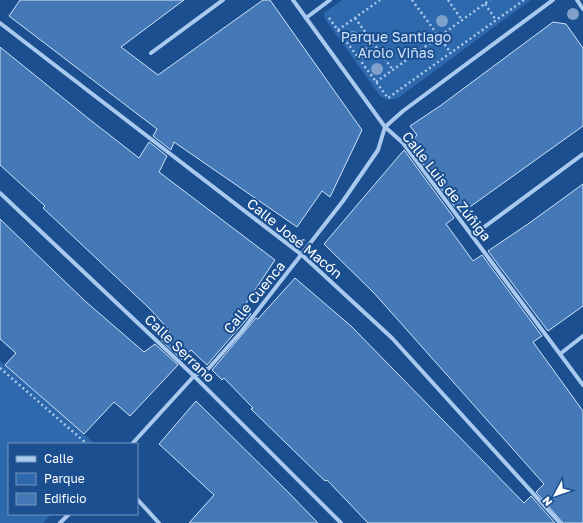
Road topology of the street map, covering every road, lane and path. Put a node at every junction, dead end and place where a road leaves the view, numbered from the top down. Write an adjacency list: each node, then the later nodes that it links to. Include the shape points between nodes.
1 (223, 0): 21 (street)
2 (292, 0): 14 (street, Calle Luis de Zúñiga)
3 (330, 0): 14 (street)
4 (380, 0): 15 (path)
5 (412, 0): 20 (path)
6 (448, 0): 16 (path)
7 (490, 0): 11 (path)
8 (524, 0): 17 (path)
9 (553, 0): 25 (street)
10 (577, 0): 12 (street)
11 (484, 4): 16 (path); 17 (path)
12 (583, 9)
13 (327, 15): 19 (path)
14 (306, 18): 25 (street, Calle Luis de Zúñiga)
15 (355, 18): 19 (path); 23 (path)
16 (462, 20): 20 (path)
17 (496, 20): 22 (path)
18 (0, 23): 29 (street, Calle José Macón)
19 (338, 30): 24 (path)
20 (439, 37): 22 (path); 23 (path)
21 (151, 53)
22 (451, 53): 24 (path, via 388,98)
23 (393, 70): 24 (path)
24 (376, 82)
25 (385, 127): 28 (street, Calle Luis de Zúñiga, via 403,143); 29 (street, Calle Cuenca, via 378,150)
26 (583, 154): 28 (street)
27 (0, 193): 33 (street, Calle Serrano)
28 (472, 236): 31 (street, Calle Luis de Zúñiga)
29 (302, 255): 33 (street, Calle Cuenca, via 209,368); 42 (street, Calle José Macón, via 392,338)
30 (583, 336): 31 (street)
31 (560, 354): 34 (street, Calle Luis de Zúñiga)
32 (0, 368): 35 (path)
33 (194, 376): 36 (street, Calle Cuenca); 41 (street, Calle Serrano)
34 (583, 385)
35 (85, 443)
36 (133, 443)
37 (138, 500): 40 (street)
38 (68, 515): 39 (street)
39 (60, 523)
40 (159, 523)
41 (341, 523)
42 (560, 523)

